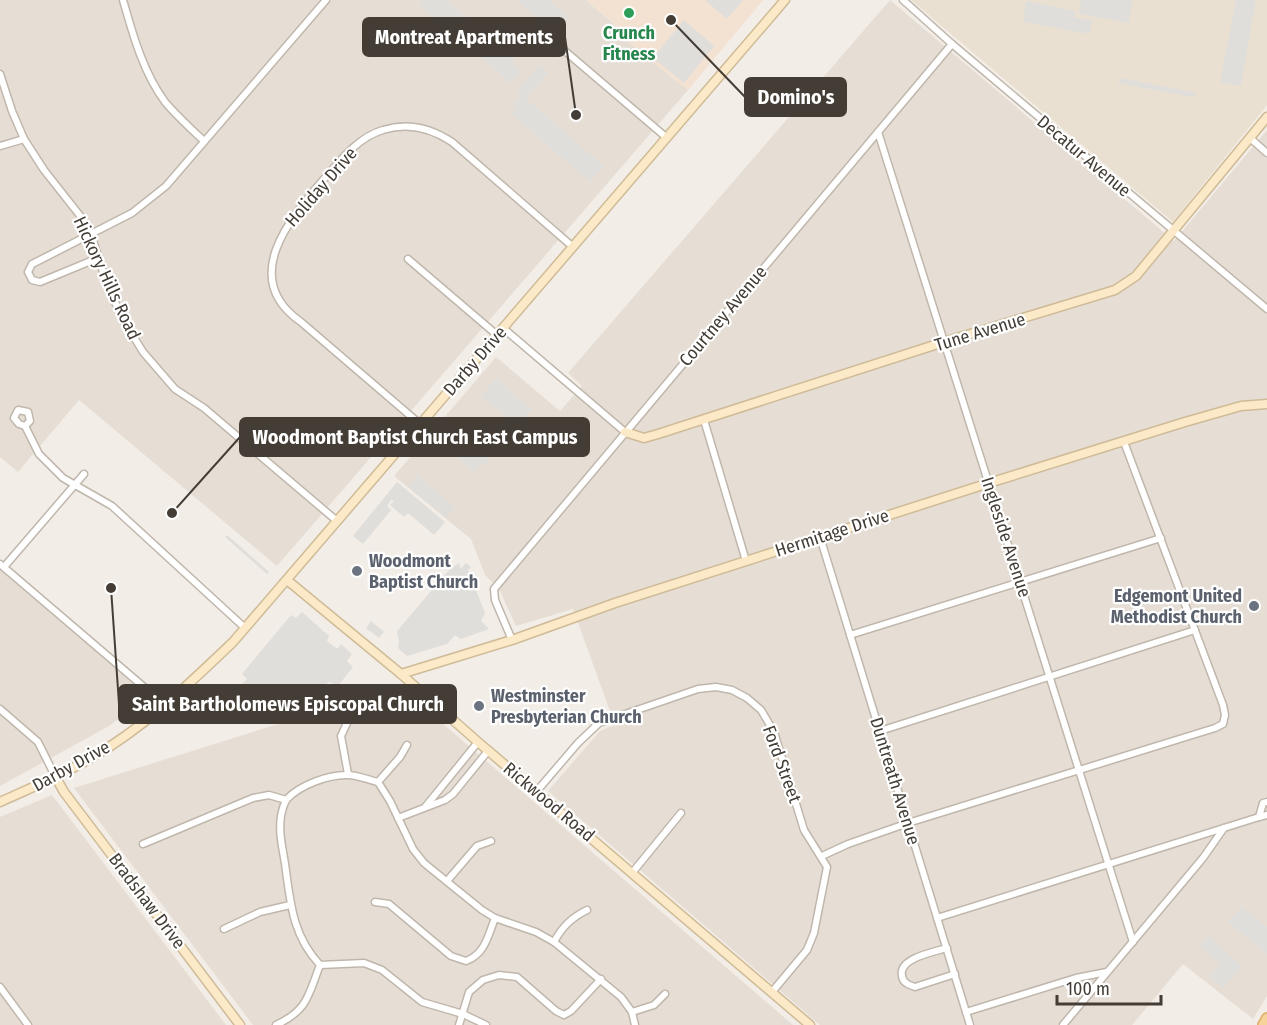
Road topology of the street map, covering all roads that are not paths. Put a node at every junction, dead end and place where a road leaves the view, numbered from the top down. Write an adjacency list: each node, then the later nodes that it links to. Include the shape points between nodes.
1 (123, 0): 13 (street, via 141,57 156,88)
2 (326, 0): 13 (street)
3 (785, 0): 10 (street, Darby Drive)
4 (903, 0): 6 (street, Decatur Avenue)
5 (545, 34): 10 (street)
6 (952, 44): 9 (street, Courtney Avenue); 16 (street, Decatur Avenue)
7 (0, 74): 12 (street, Hickory Hills Road)
8 (1267, 117): 11 (street, Tune Avenue)
9 (878, 132): 24 (street, Ingleside Avenue); 29 (street, Courtney Avenue)
10 (667, 138): 18 (street, Darby Drive)
11 (1250, 138): 15 (street); 16 (street, Tune Avenue)
12 (24, 139): 14 (street); 17 (street, Hickory Hills Road)
13 (204, 141): 17 (street, via 166,186 139,208)
14 (0, 146)
15 (1267, 153)
16 (1174, 231): 21 (street, Decatur Avenue); 24 (street, Tune Avenue, via 1136,276 1115,290)
17 (91, 234): 19 (street, Hickory Hills Road); 19 (street, via 32,264 28,272 32,280 40,282)
18 (573, 247): 22 (street, Darby Drive); 27 (street, Holiday Drive, via 452,142 426,129 401,127 376,132 348,153 324,179 287,224 276,247 272,272 278,297 287,313)
19 (98, 258): 34 (street, Hickory Hills Road, via 129,331 158,371)
20 (408, 259): 23 (street)
21 (1267, 309)
22 (503, 328): 23 (street, Darby Drive); 29 (street)
23 (497, 336): 27 (street, Darby Drive)
24 (944, 342): 26 (street, Tune Avenue); 32 (street, Ingleside Avenue)
25 (1267, 404): 30 (street, Hermitage Drive, via 1242,406)
26 (704, 420): 29 (street, Tune Avenue, via 644,438); 37 (street)
27 (420, 424): 34 (street, Darby Drive)
28 (25, 426): 33 (street, via 39,454)
29 (625, 432): 44 (street, Courtney Avenue, via 494,589)
30 (1124, 442): 32 (street, Hermitage Drive); 36 (street)
31 (84, 474): 33 (street)
32 (989, 483): 35 (street, Hermitage Drive); 40 (street, Ingleside Avenue)
33 (74, 486): 38 (street); 41 (street, via 111,506)
34 (337, 520): 39 (street, Darby Drive)
35 (820, 537): 37 (street, Hermitage Drive); 43 (street, Duntreath Avenue)
36 (1161, 538): 40 (street); 42 (street)
37 (746, 561): 44 (street, Hermitage Drive)
38 (2, 566): 47 (street)
39 (287, 580): 41 (street, Darby Drive); 45 (street, Rickwood Road)
40 (1020, 582): 43 (street); 46 (street, Ingleside Avenue)
41 (245, 628): 47 (street, Darby Drive)
42 (1195, 630): 46 (street); 54 (street, via 1225,715 1223,724)
43 (850, 635): 50 (street, Duntreath Avenue)
44 (512, 640): 45 (street, Hermitage Drive)
45 (401, 674): 51 (street, Rickwood Road)
46 (1050, 677): 50 (street); 54 (street, Ingleside Avenue)
47 (165, 705): 56 (street, Darby Drive, via 92,758)
48 (0, 709): 56 (street, via 38,742)
49 (347, 723): 55 (street, via 341,736)
50 (880, 731): 67 (street, Duntreath Avenue)
51 (478, 742): 53 (street, Rickwood Road); 62 (street)
52 (407, 745): 57 (street)
53 (488, 751): 58 (street, Rickwood Road); 62 (street, via 453,794)
54 (1079, 771): 67 (street); 72 (street, Ingleside Avenue)
55 (348, 774): 57 (street); 59 (street, via 305,787)
56 (55, 777): 60 (street, Darby Drive); 97 (street, Bradshaw Drive)
57 (378, 782): 66 (street)
58 (536, 792): 71 (street, Ford Street, via 599,723 698,689 732,690 761,710 774,732 804,830); 73 (street, Rickwood Road)
59 (286, 800): 70 (street, via 269,795 253,798); 76 (street, via 279,830)
60 (0, 802)
61 (1267, 802): 65 (street)
62 (425, 806): 66 (street)
63 (681, 813): 73 (street)
64 (1267, 815): 65 (street)
65 (1259, 817): 68 (street)
66 (398, 819): 74 (street, via 424,863)
67 (908, 823): 71 (street); 79 (street, Duntreath Avenue)
68 (1225, 828): 72 (street); 82 (street)
69 (491, 841): 74 (street, via 477,846)
70 (143, 844)
71 (822, 856): 89 (street, via 827,867 814,933 807,950)
72 (1109, 864): 79 (street); 82 (street, Ingleside Avenue)
73 (632, 873): 89 (street, Rickwood Road)
74 (447, 881): 78 (street)
75 (375, 902): 78 (street, via 390,904 451,956 466,961 482,951)
76 (290, 905): 80 (street, via 260,912); 84 (street, via 303,943)
77 (587, 910): 81 (street, via 572,917)
78 (495, 918): 81 (street)
79 (938, 918): 83 (street, Duntreath Avenue)
80 (224, 929)
81 (554, 942): 87 (street)
82 (1133, 942): 85 (street)
83 (947, 948): 86 (street, Duntreath Avenue); 86 (street, via 908,960 901,975 906,984 915,987)
84 (320, 965): 93 (street, via 364,963 382,970 422,1002); 95 (street, via 308,998 299,1012)
85 (1108, 972): 92 (street); 104 (street)
86 (955, 974): 92 (street, Duntreath Avenue)
87 (601, 979): 91 (street); 93 (street, via 564,1014 517,977 500,975 483,980 469,992)
88 (0, 987): 96 (street)
89 (772, 992): 102 (street, Rickwood Road)
90 (666, 994): 91 (street, via 654,1005)
91 (632, 1012): 101 (street)
92 (966, 1012): 103 (street, Duntreath Avenue)
93 (463, 1014): 99 (street); 100 (street)
94 (1267, 1018): 105 (main road)
95 (285, 1022): 98 (street)
96 (28, 1025)
97 (240, 1025)
98 (276, 1025)
99 (459, 1025)
100 (486, 1025)
101 (635, 1025)
102 (810, 1025)
103 (970, 1025)
104 (1063, 1025)
105 (1263, 1025)

